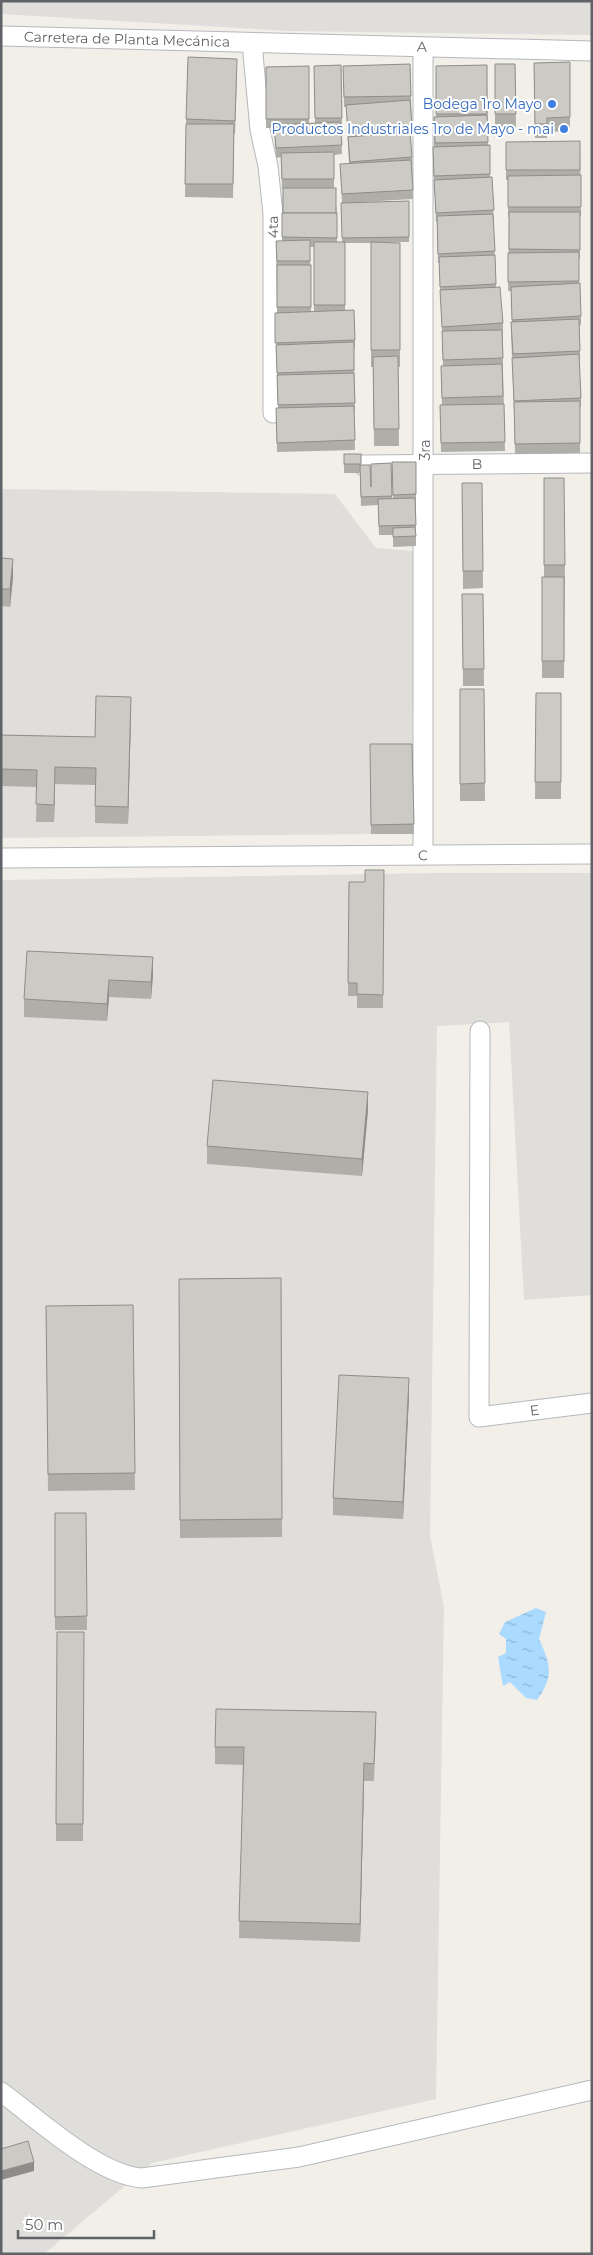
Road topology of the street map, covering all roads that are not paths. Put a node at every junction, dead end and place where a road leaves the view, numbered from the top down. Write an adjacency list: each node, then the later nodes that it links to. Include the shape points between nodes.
1 (1, 36): 2 (street, Carretera de Planta Mecánica)
2 (252, 42): 3 (street, A); 5 (street, 4ta, via 260,130 273,214)
3 (423, 47): 4 (street, A); 7 (street, 3ra)
4 (592, 51)
5 (272, 413)
6 (592, 463): 7 (street, B)
7 (425, 464): 8 (street, B); 9 (street, 3ra)
8 (362, 465)
9 (424, 854): 10 (street, C); 11 (street, C)
10 (592, 854)
11 (1, 858)
12 (480, 1031): 13 (street, E, via 479,1417)
13 (592, 1403)
14 (592, 2090): 15 (street, via 299,2157 142,2178 119,2173 90,2158)
15 (1, 2092)

